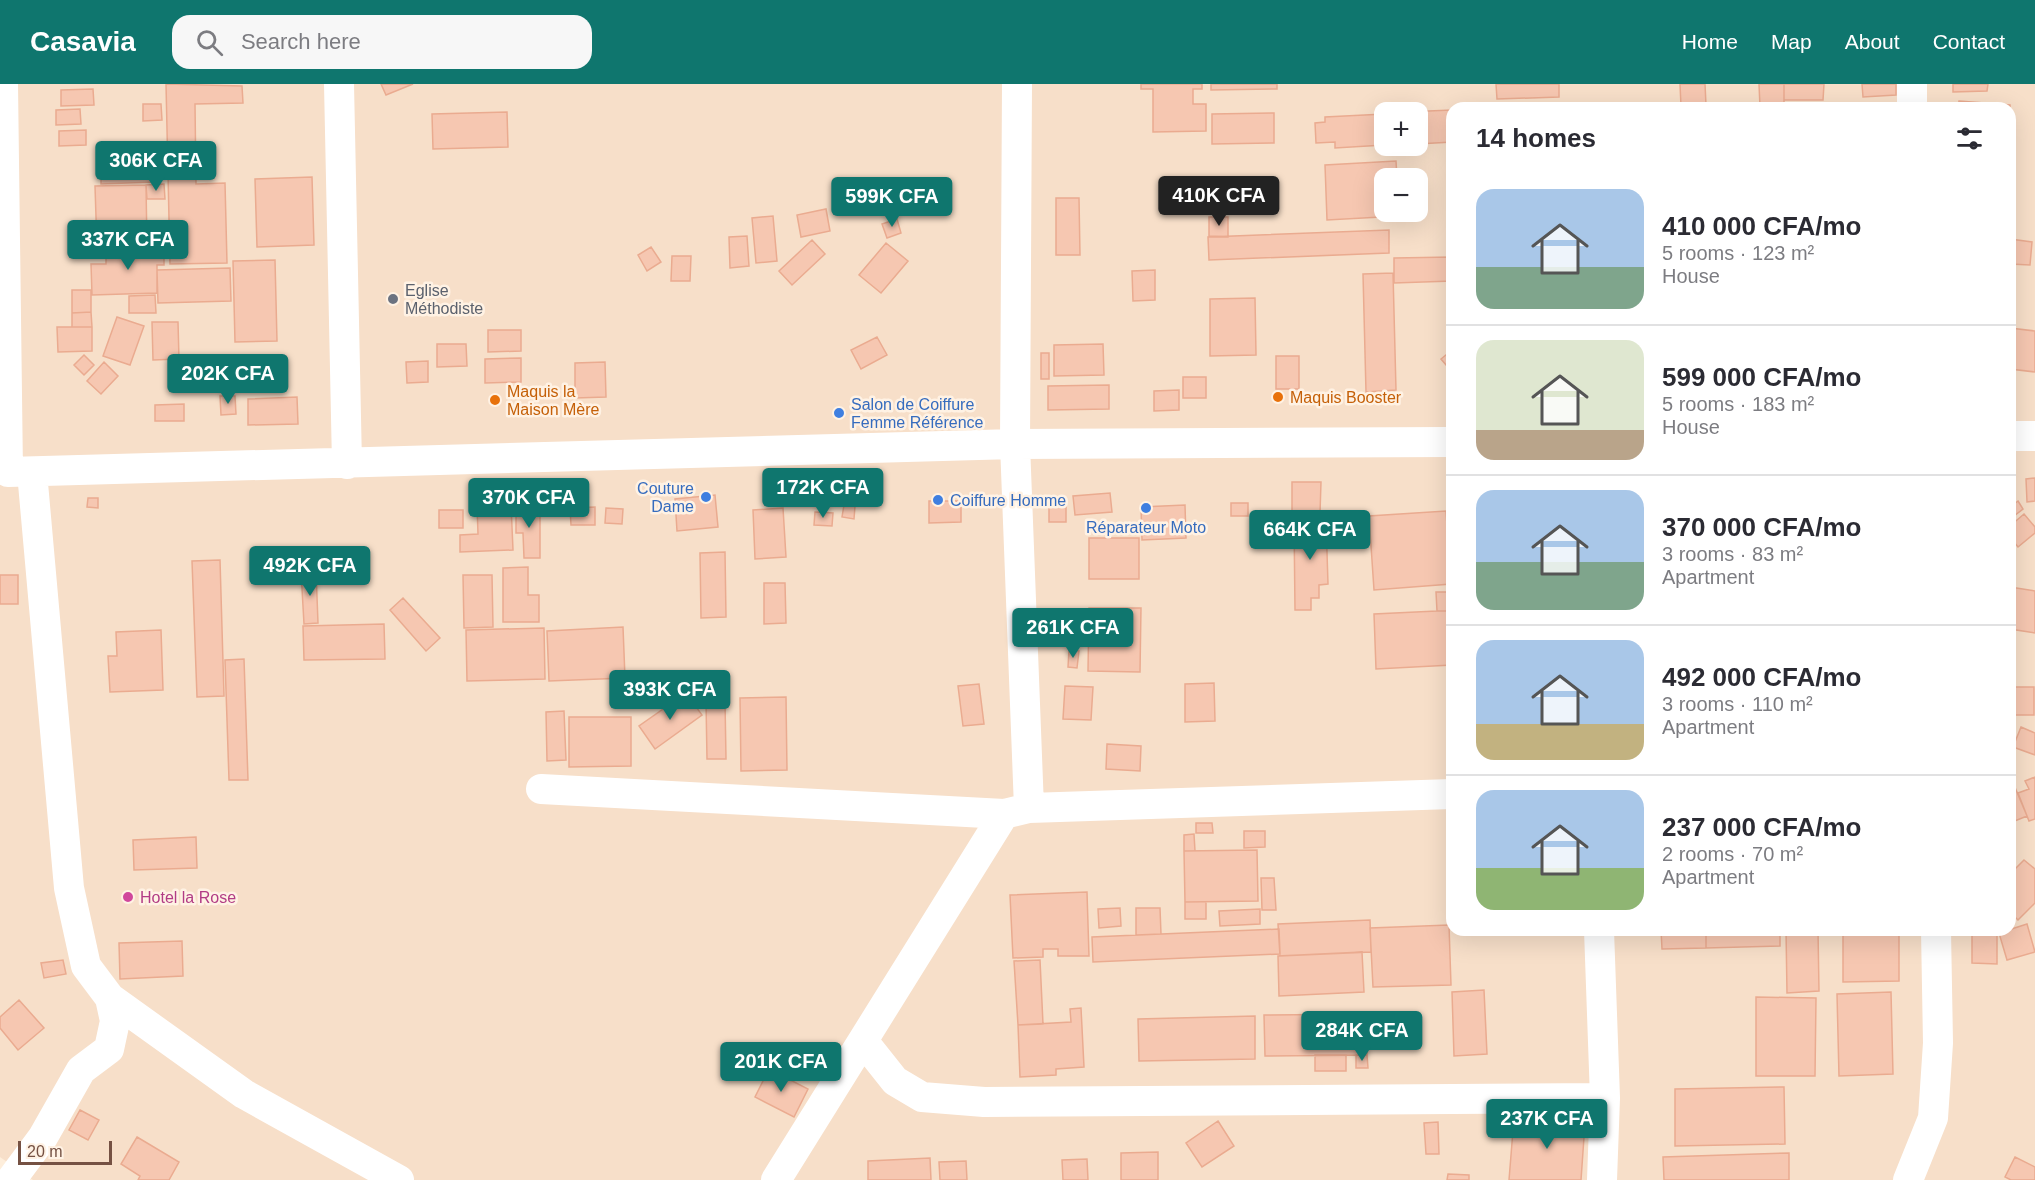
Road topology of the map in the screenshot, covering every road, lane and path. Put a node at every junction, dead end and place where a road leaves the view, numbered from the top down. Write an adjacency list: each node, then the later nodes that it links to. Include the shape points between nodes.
1 (3, 84): 11 (street)
2 (339, 84): 10 (street)
3 (1017, 84): 9 (street)
4 (1912, 84): 5 (street)
5 (1912, 102)
6 (2016, 436): 7 (street)
7 (2035, 436)
8 (1446, 442): 9 (street)
9 (1015, 444): 10 (street); 14 (street)
10 (347, 464): 11 (street)
11 (13, 472): 17 (street, via 69,888 86,966)
12 (542, 789): 14 (street)
13 (1446, 794): 14 (street)
14 (1017, 811): 18 (street)
15 (1599, 936): 19 (street)
16 (1936, 936): 24 (street, via 1938,1043 1933,1118)
17 (110, 998): 20 (street, via 115,1021 109,1049 81,1070 43,1137); 21 (street, via 244,1094)
18 (864, 1042): 19 (street, via 895,1081 922,1097 984,1102); 22 (street)
19 (1605, 1098): 23 (street)
20 (13, 1179)
21 (399, 1180)
22 (776, 1180)
23 (1602, 1180)
24 (1908, 1180)

